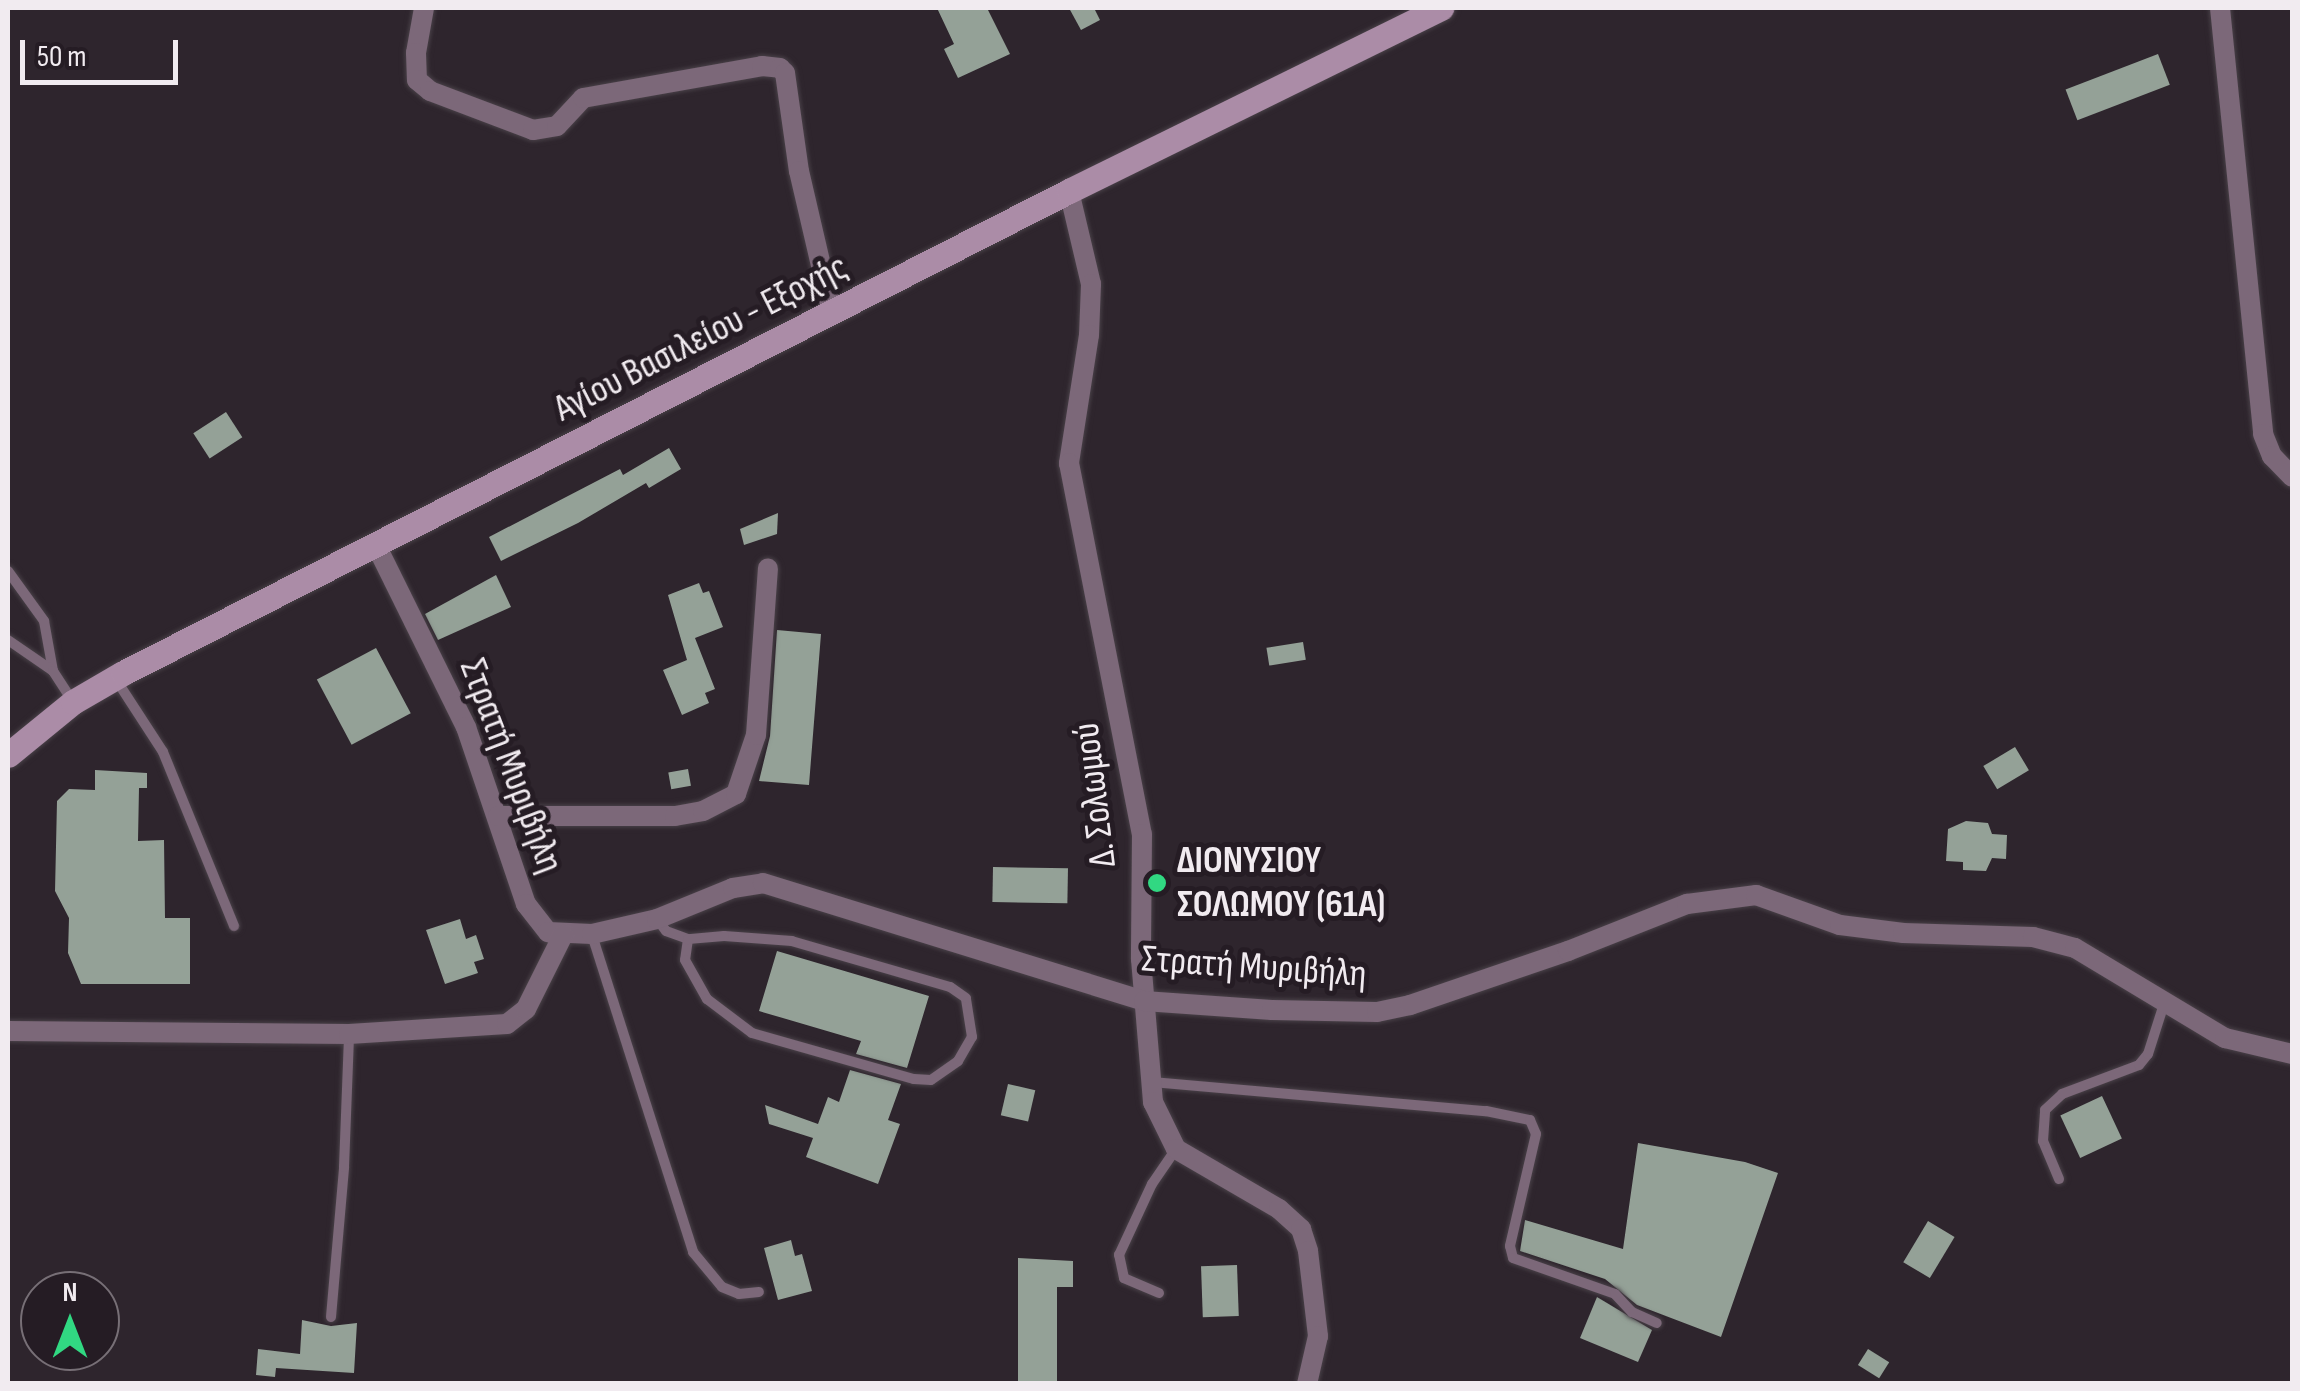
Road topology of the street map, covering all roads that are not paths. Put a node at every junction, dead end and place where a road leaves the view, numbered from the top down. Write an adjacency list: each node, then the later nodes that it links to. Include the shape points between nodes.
1 (424, 8): 5 (street, via 417,80 533,130 556,126 583,98 780,68)
2 (1441, 8): 4 (main road, Αγίου Βασιλείου - Εξοχής)
3 (2220, 8): 6 (street, via 2263,434)
4 (1070, 191): 5 (main road, Αγίου Βασιλείου - Εξοχής); 21 (street, Δ. Σολωμού, via 1092,284 1069,462 1142,834)
5 (832, 314): 7 (main road, Αγίου Βασιλείου - Εξοχής)
6 (2292, 478)
7 (376, 545): 12 (main road, Αγίου Βασιλείου - Εξοχής); 15 (street, Στρατή Μυριβήλη, via 466,727)
8 (768, 568): 15 (street, via 756,734 736,794 675,816)
9 (8, 572): 11 (lane, via 44,621)
10 (8, 640): 11 (lane)
11 (53, 670): 13 (lane)
12 (115, 677): 13 (main road, Αγίου Βασιλείου - Εξοχής); 17 (lane, via 164,752)
13 (73, 702): 14 (main road, Αγίου Βασιλείου - Εξοχής)
14 (8, 755)
15 (498, 816): 19 (street, Στρατή Μυριβήλη, via 535,921)
16 (657, 919): 18 (street, Στρατή Μυριβήλη); 20 (lane); 21 (street, Στρατή Μυριβήλη, via 763,883)
17 (234, 926)
18 (592, 934): 19 (street, Στρατή Μυριβήλη); 29 (lane, via 693,1252 722,1287)
19 (563, 935): 24 (street, via 526,1010 507,1024)
20 (688, 939): 20 (lane, via 686,960 707,999 752,1033 914,1080 931,1080 958,1062 972,1036 966,998 950,987 792,941)
21 (1144, 1000): 22 (street, Στρατή Μυριβήλη, via 1377,1012 1568,951 1686,904 1756,895 1840,925 2061,944 2121,972); 26 (street, Δ. Σολωμού)
22 (2164, 1004): 25 (street, Στρατή Μυριβήλη, via 2225,1038); 28 (lane, via 2139,1065 2062,1094 2045,1110 2043,1141)
23 (8, 1031): 24 (street)
24 (349, 1034): 31 (lane)
25 (2292, 1054)
26 (1151, 1082): 27 (street, Δ. Σολωμού, via 1161,1126); 32 (lane, via 1530,1120 1536,1134 1513,1258 1615,1294 1632,1312)
27 (1176, 1149): 30 (lane, via 1119,1255 1124,1278); 33 (street, via 1279,1209 1300,1229 1318,1336)
28 (2060, 1179)
29 (759, 1292)
30 (1160, 1293)
31 (331, 1317)
32 (1657, 1323)
33 (1307, 1384)

